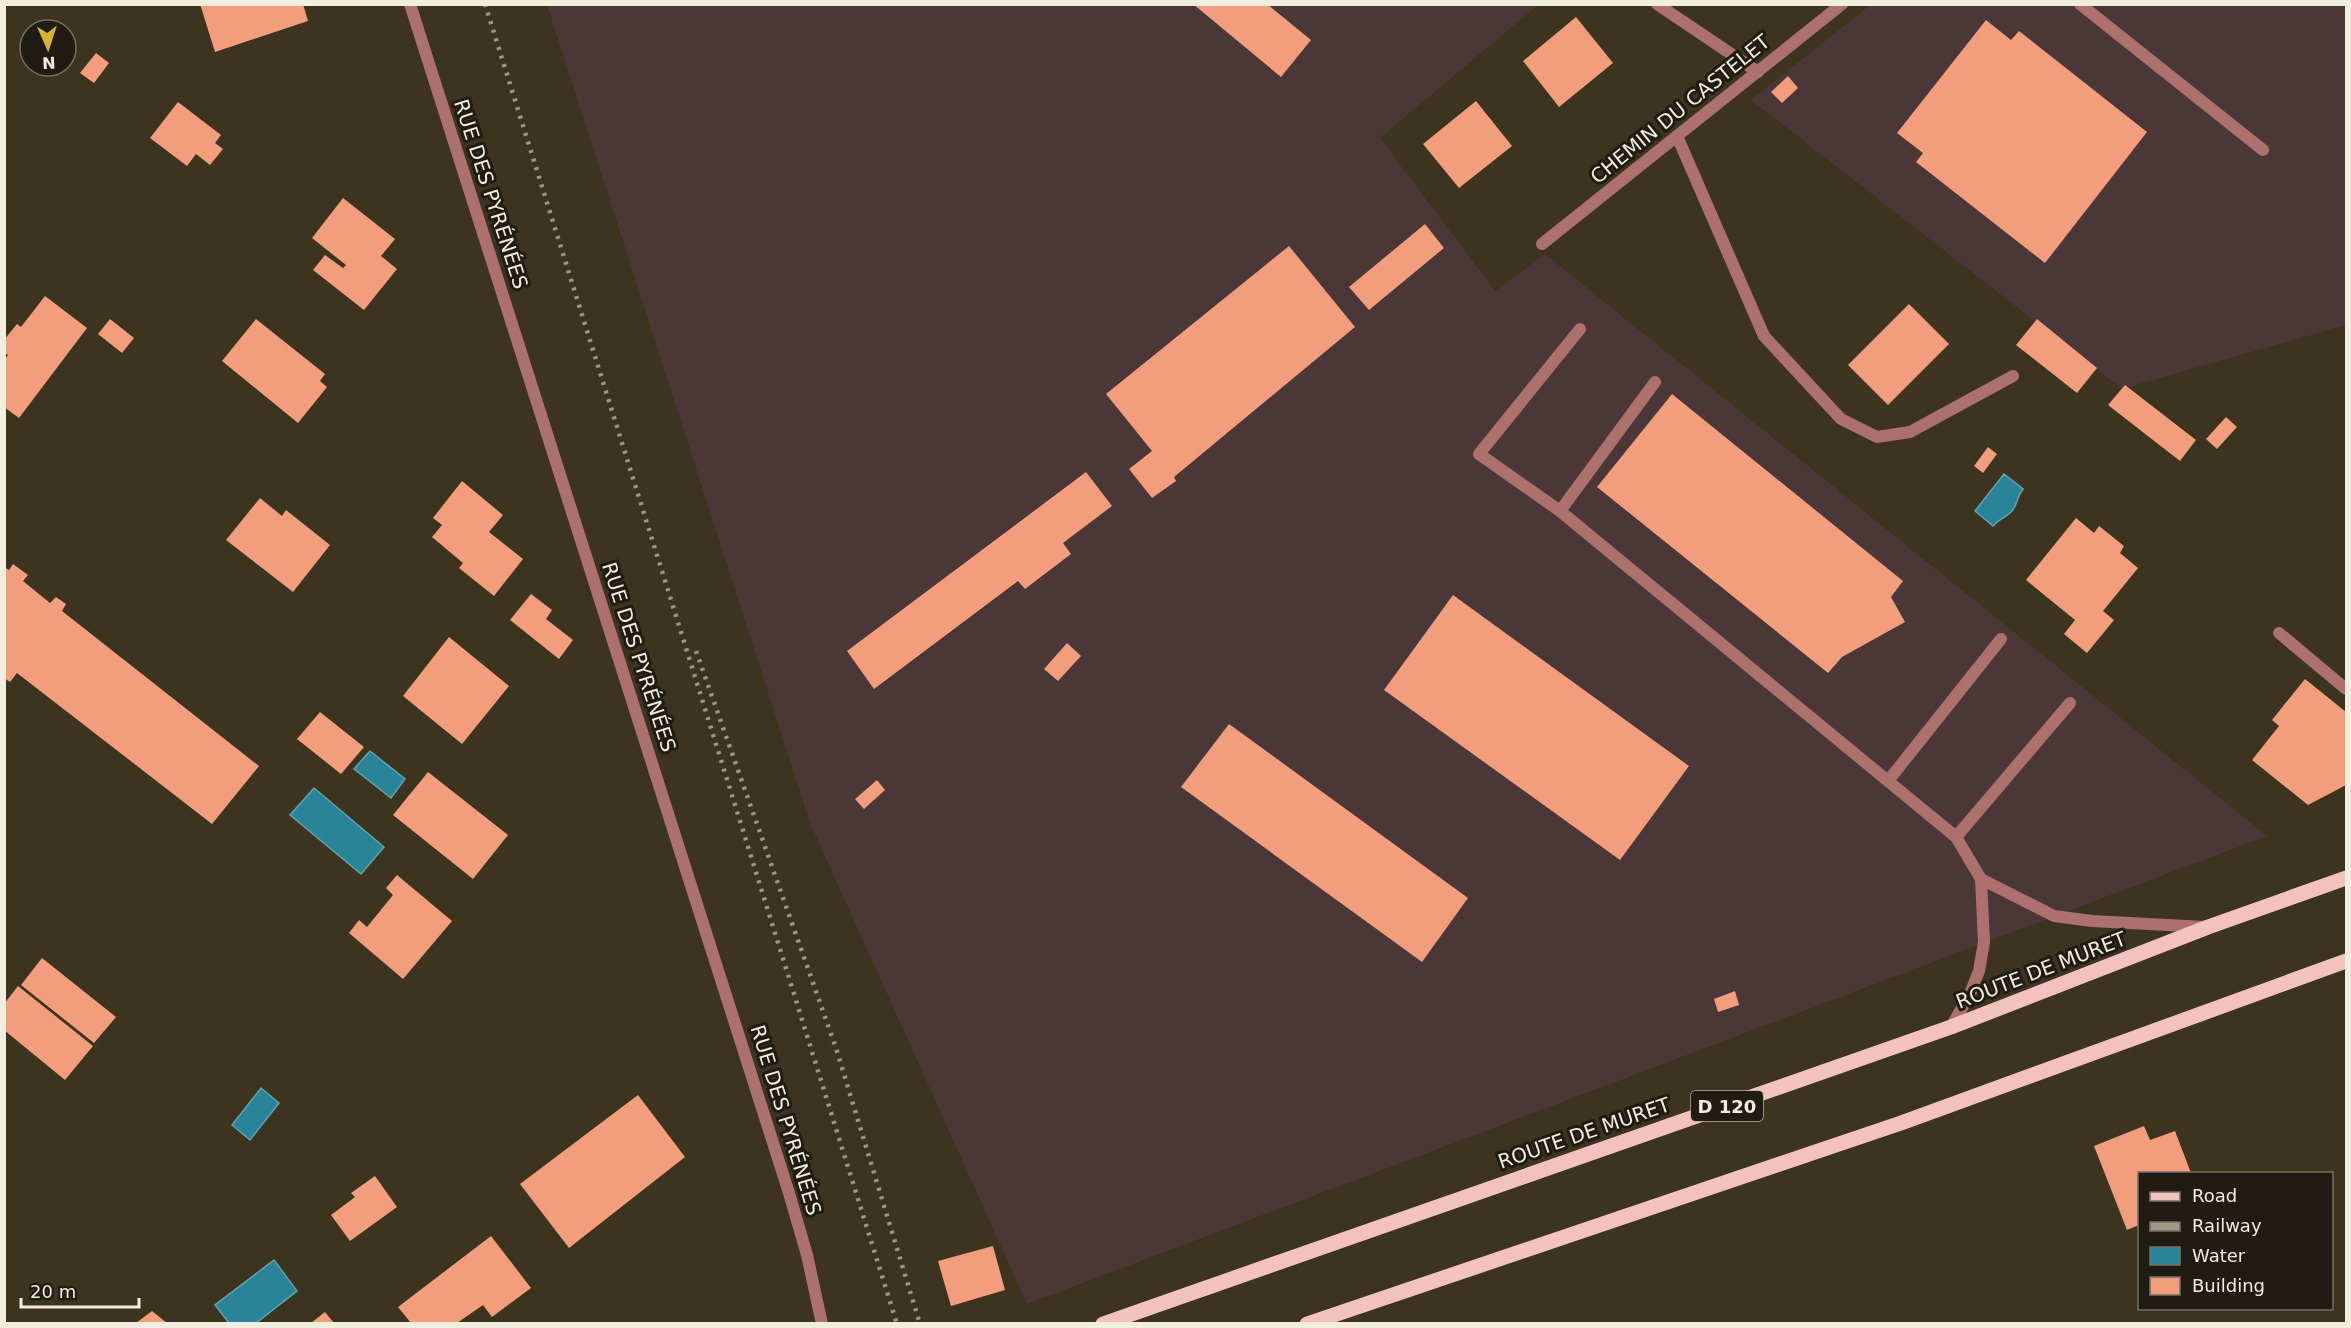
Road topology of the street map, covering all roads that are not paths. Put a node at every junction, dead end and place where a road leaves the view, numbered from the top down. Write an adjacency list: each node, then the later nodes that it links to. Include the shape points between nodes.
1 (410, 4): 24 (street, RUE DES PYRÉNÉES, via 789,1193)
2 (1657, 4): 5 (street)
3 (1842, 4): 5 (street, CHEMIN DU CASTELET)
4 (2080, 4): 7 (street)
5 (1758, 72): 6 (street, CHEMIN DU CASTELET)
6 (1677, 136): 8 (street, CHEMIN DU CASTELET); 10 (street, via 1764,336 1841,419 1877,436 1910,432)
7 (2263, 150)
8 (1542, 244)
9 (1580, 329): 12 (street, via 1479,454)
10 (2013, 376)
11 (1655, 382): 12 (street)
12 (1560, 511): 17 (street)
13 (2279, 633): 15 (street)
14 (2001, 639): 17 (street)
15 (2346, 688)
16 (2070, 703): 18 (street)
17 (1888, 781): 18 (street)
18 (1956, 837): 20 (street)
19 (2346, 878): 21 (main road, ROUTE DE MURET / D 120)
20 (1981, 879): 21 (street, via 2054,916); 23 (street, via 1984,942 1980,971)
21 (2208, 927): 23 (main road, ROUTE DE MURET / D 120)
22 (2346, 961): 26 (main road, via 1890,1127)
23 (1951, 1027): 25 (main road, ROUTE DE MURET / D 120)
24 (822, 1323)
25 (1103, 1323)
26 (1307, 1323)

